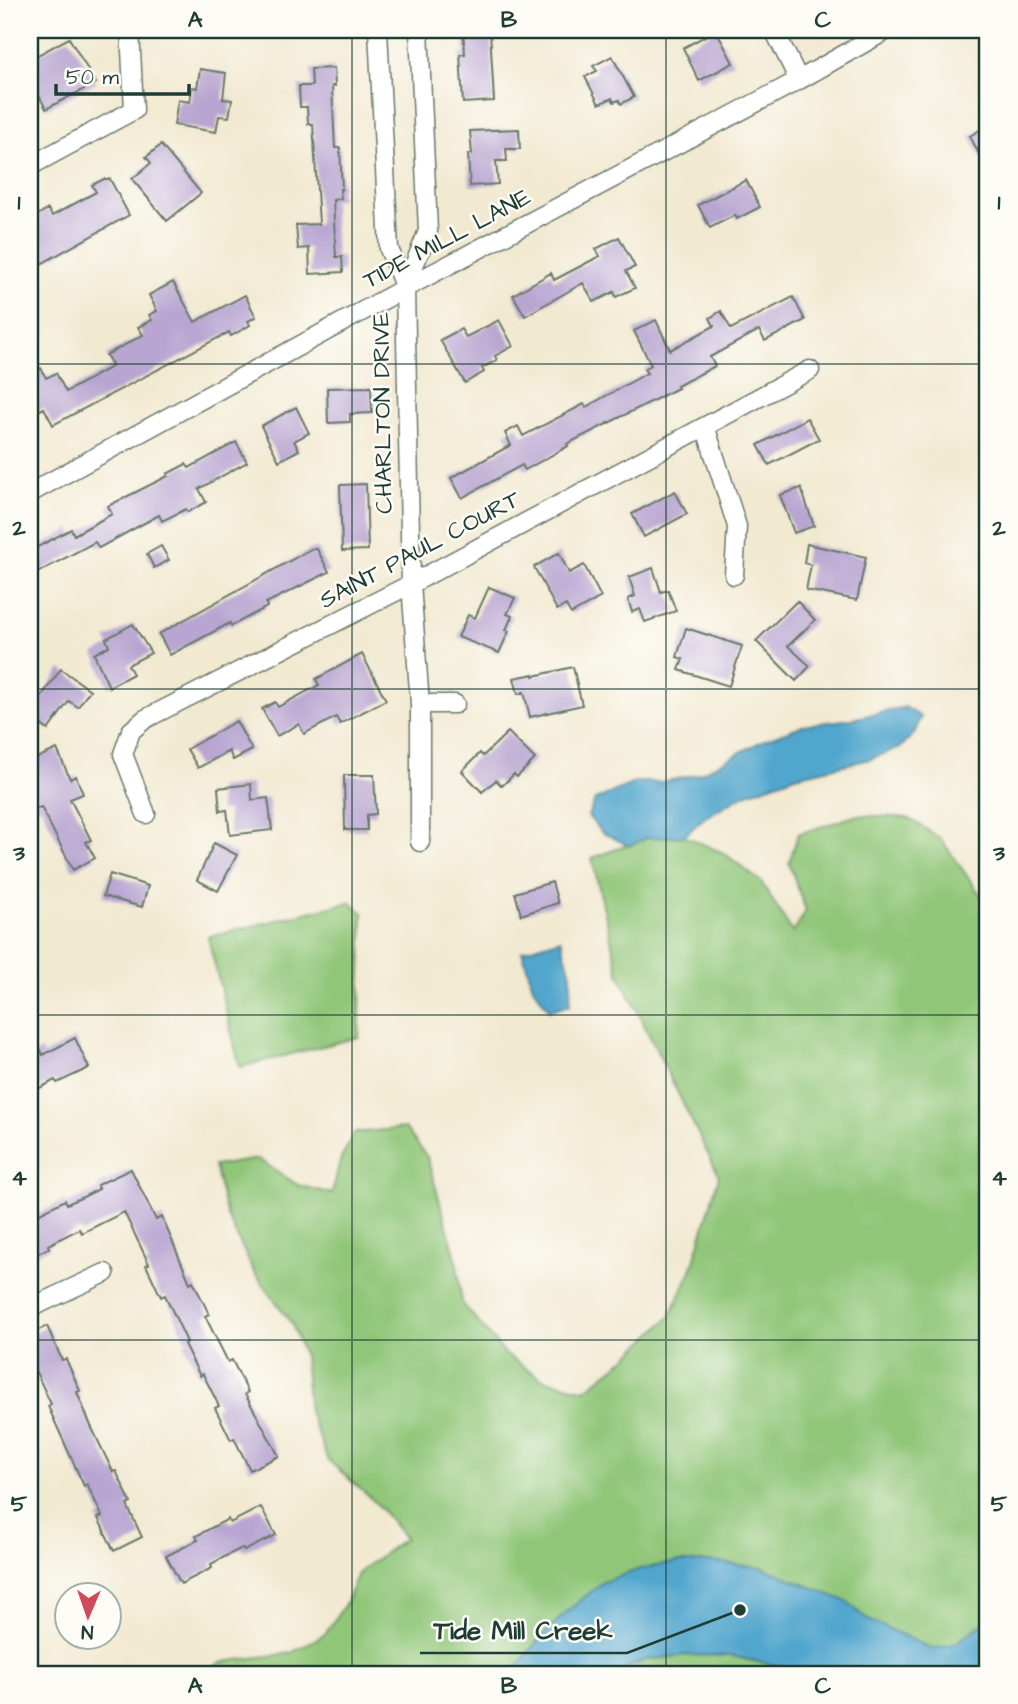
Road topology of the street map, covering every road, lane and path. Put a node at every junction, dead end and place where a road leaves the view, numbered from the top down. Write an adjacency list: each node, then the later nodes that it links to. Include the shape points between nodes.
1 (130, 30): 7 (street, via 134,110)
2 (378, 30): 8 (street, CHARLTON DRIVE, via 389,249)
3 (419, 30): 8 (street, CHARLTON DRIVE, via 428,231)
4 (774, 30): 6 (street)
5 (887, 30): 6 (street, TIDE MILL LANE)
6 (799, 79): 8 (street, TIDE MILL LANE)
7 (30, 166)
8 (405, 288): 11 (street, TIDE MILL LANE); 13 (street, CHARLTON DRIVE)
9 (810, 370): 10 (street, SAINT PAUL COURT)
10 (705, 426): 12 (street, via 737,526); 13 (street, SAINT PAUL COURT)
11 (30, 492)
12 (734, 575)
13 (411, 584): 14 (street, CHARLTON DRIVE); 16 (street, SAINT PAUL COURT, via 145,719 131,731 123,754)
14 (419, 704): 15 (street); 17 (street, CHARLTON DRIVE)
15 (455, 704)
16 (146, 814)
17 (420, 842)
18 (105, 1273): 19 (street)
19 (30, 1308)

